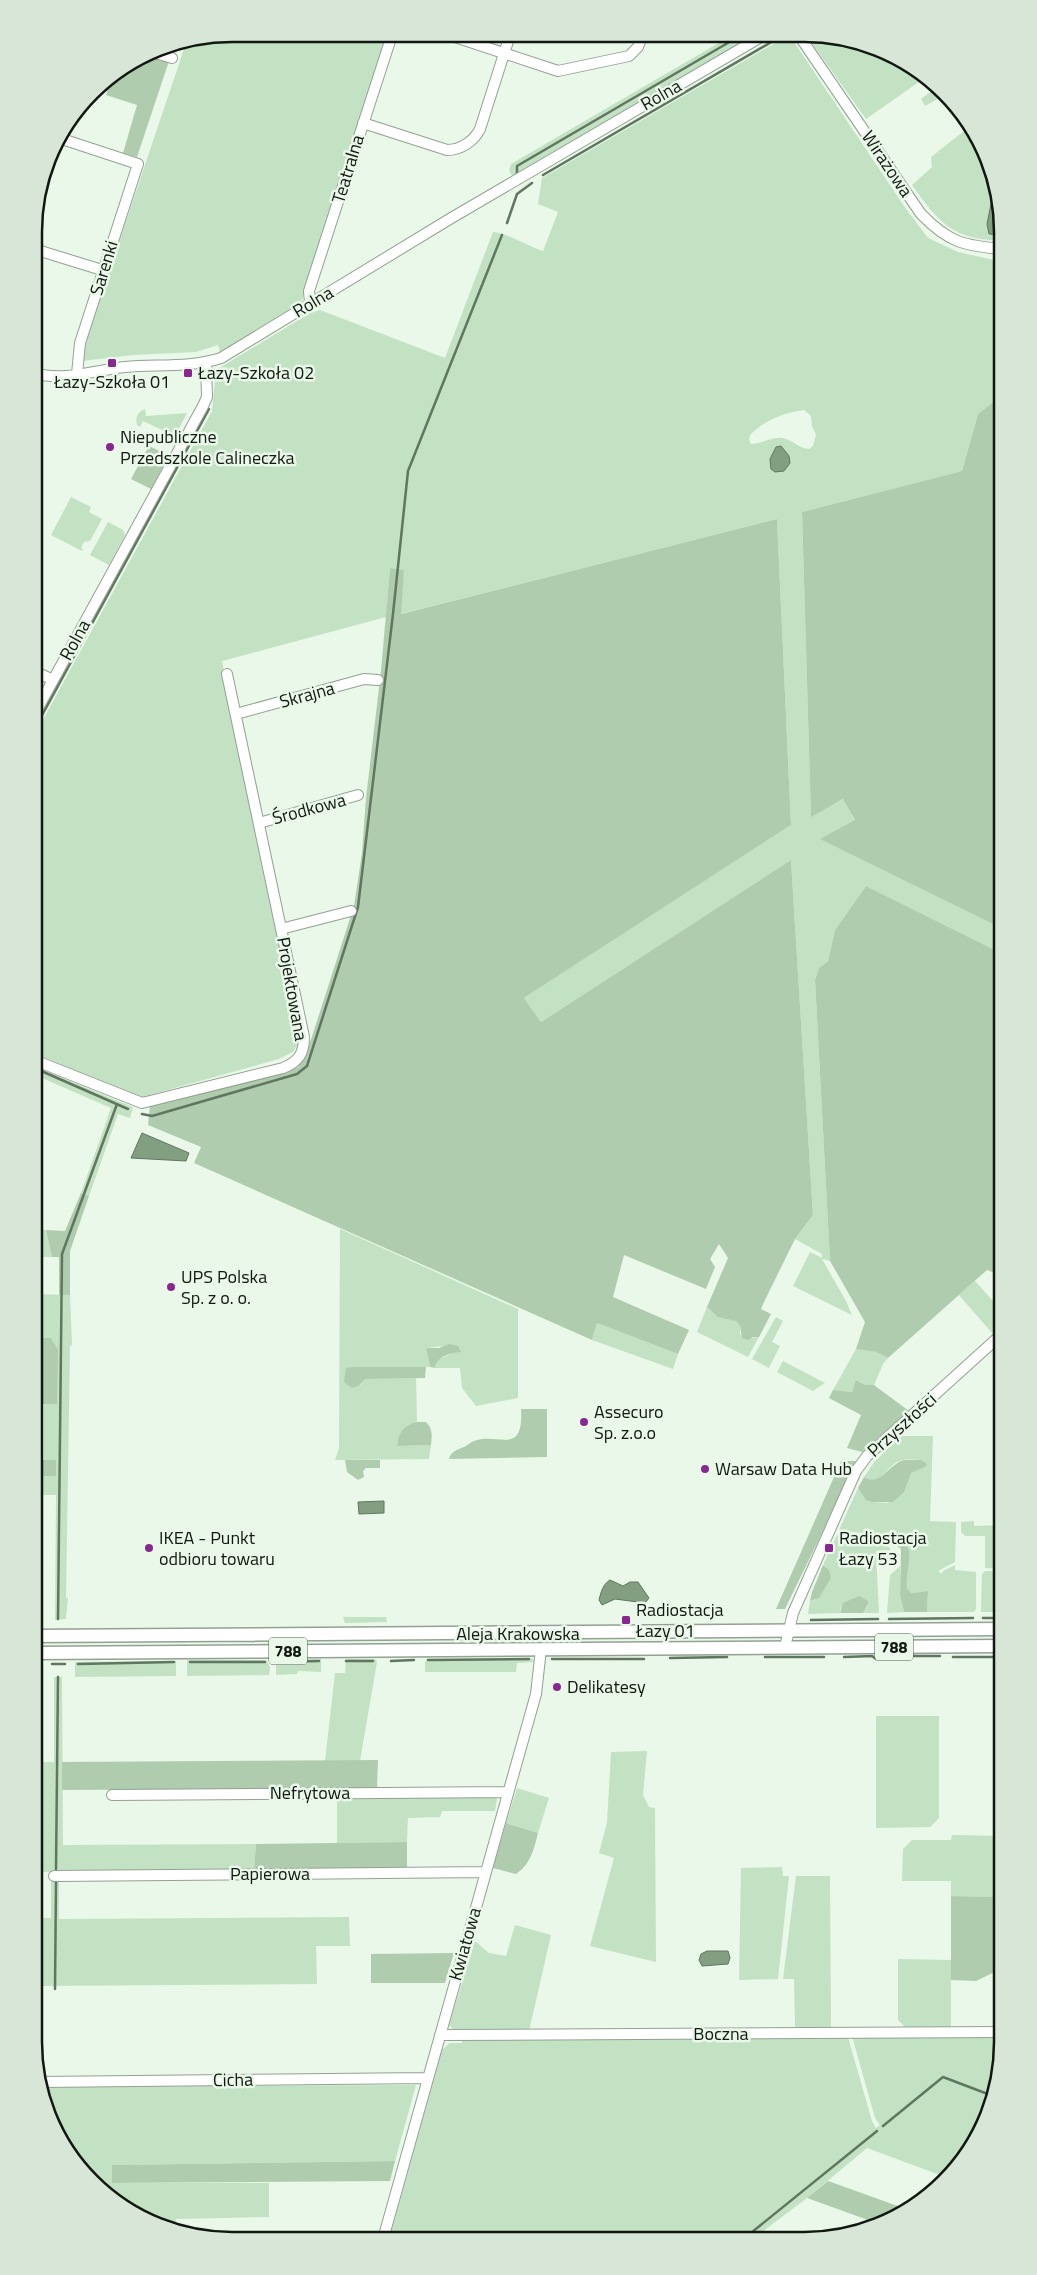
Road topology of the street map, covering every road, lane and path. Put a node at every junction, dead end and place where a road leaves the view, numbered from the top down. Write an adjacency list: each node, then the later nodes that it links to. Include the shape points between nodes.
1 (390, 42): 10 (street, Teatralna)
2 (469, 42): 7 (street)
3 (508, 42): 7 (street)
4 (640, 42): 7 (street, via 631,56 560,71)
5 (752, 42): 15 (street, Rolna)
6 (803, 42): 12 (street, Wirażowa, via 921,214 955,241)
7 (504, 54): 10 (street, via 477,135 459,147 447,150)
8 (164, 56): 9 (street)
9 (172, 58)
10 (363, 123): 15 (street, Teatralna, via 309,291)
11 (67, 141): 14 (street, Sarenki, via 138,164)
12 (994, 248)
13 (42, 251): 14 (street)
14 (102, 270): 18 (street, Sarenki, via 80,343)
15 (310, 303): 16 (street, Rolna, via 228,354)
16 (206, 362): 18 (street, via 125,367); 21 (street, Rolna, via 203,406)
17 (42, 374): 18 (street)
18 (77, 374)
19 (227, 674): 24 (street, Projektowana)
20 (42, 675): 21 (street)
21 (53, 680): 23 (street, Rolna)
22 (378, 680): 24 (street, Skrajna, via 364,679)
23 (42, 700)
24 (236, 714): 26 (street, Projektowana)
25 (358, 795): 26 (street, Środkowa)
26 (259, 822): 28 (street, Projektowana)
27 (351, 911): 28 (street)
28 (282, 929): 29 (street, Projektowana, via 304,1037 302,1053 292,1064 142,1103)
29 (42, 1063)
30 (994, 1342): 32 (street, Przyszłości, via 862,1462 829,1529)
31 (994, 1629): 32 (main road, Aleja Krakowska / 788)
32 (787, 1631): 33 (main road, Aleja Krakowska / 788); 35 (street, Przyszłości)
33 (42, 1636)
34 (994, 1646): 35 (main road, Aleja Krakowska / 788)
35 (785, 1647): 36 (main road, Aleja Krakowska / 788)
36 (541, 1649): 37 (main road, Aleja Krakowska / 788); 38 (street, Kwiatowa, via 536,1694)
37 (42, 1653)
38 (508, 1792): 39 (street, Nefrytowa); 40 (street, Kwiatowa)
39 (112, 1795)
40 (486, 1872): 41 (street, Papierowa); 43 (street, Kwiatowa)
41 (54, 1876)
42 (994, 2032): 43 (street, Boczna)
43 (440, 2035): 44 (street, Kwiatowa)
44 (428, 2078): 45 (street, Cicha); 46 (street, Kwiatowa)
45 (47, 2082)
46 (385, 2232)

